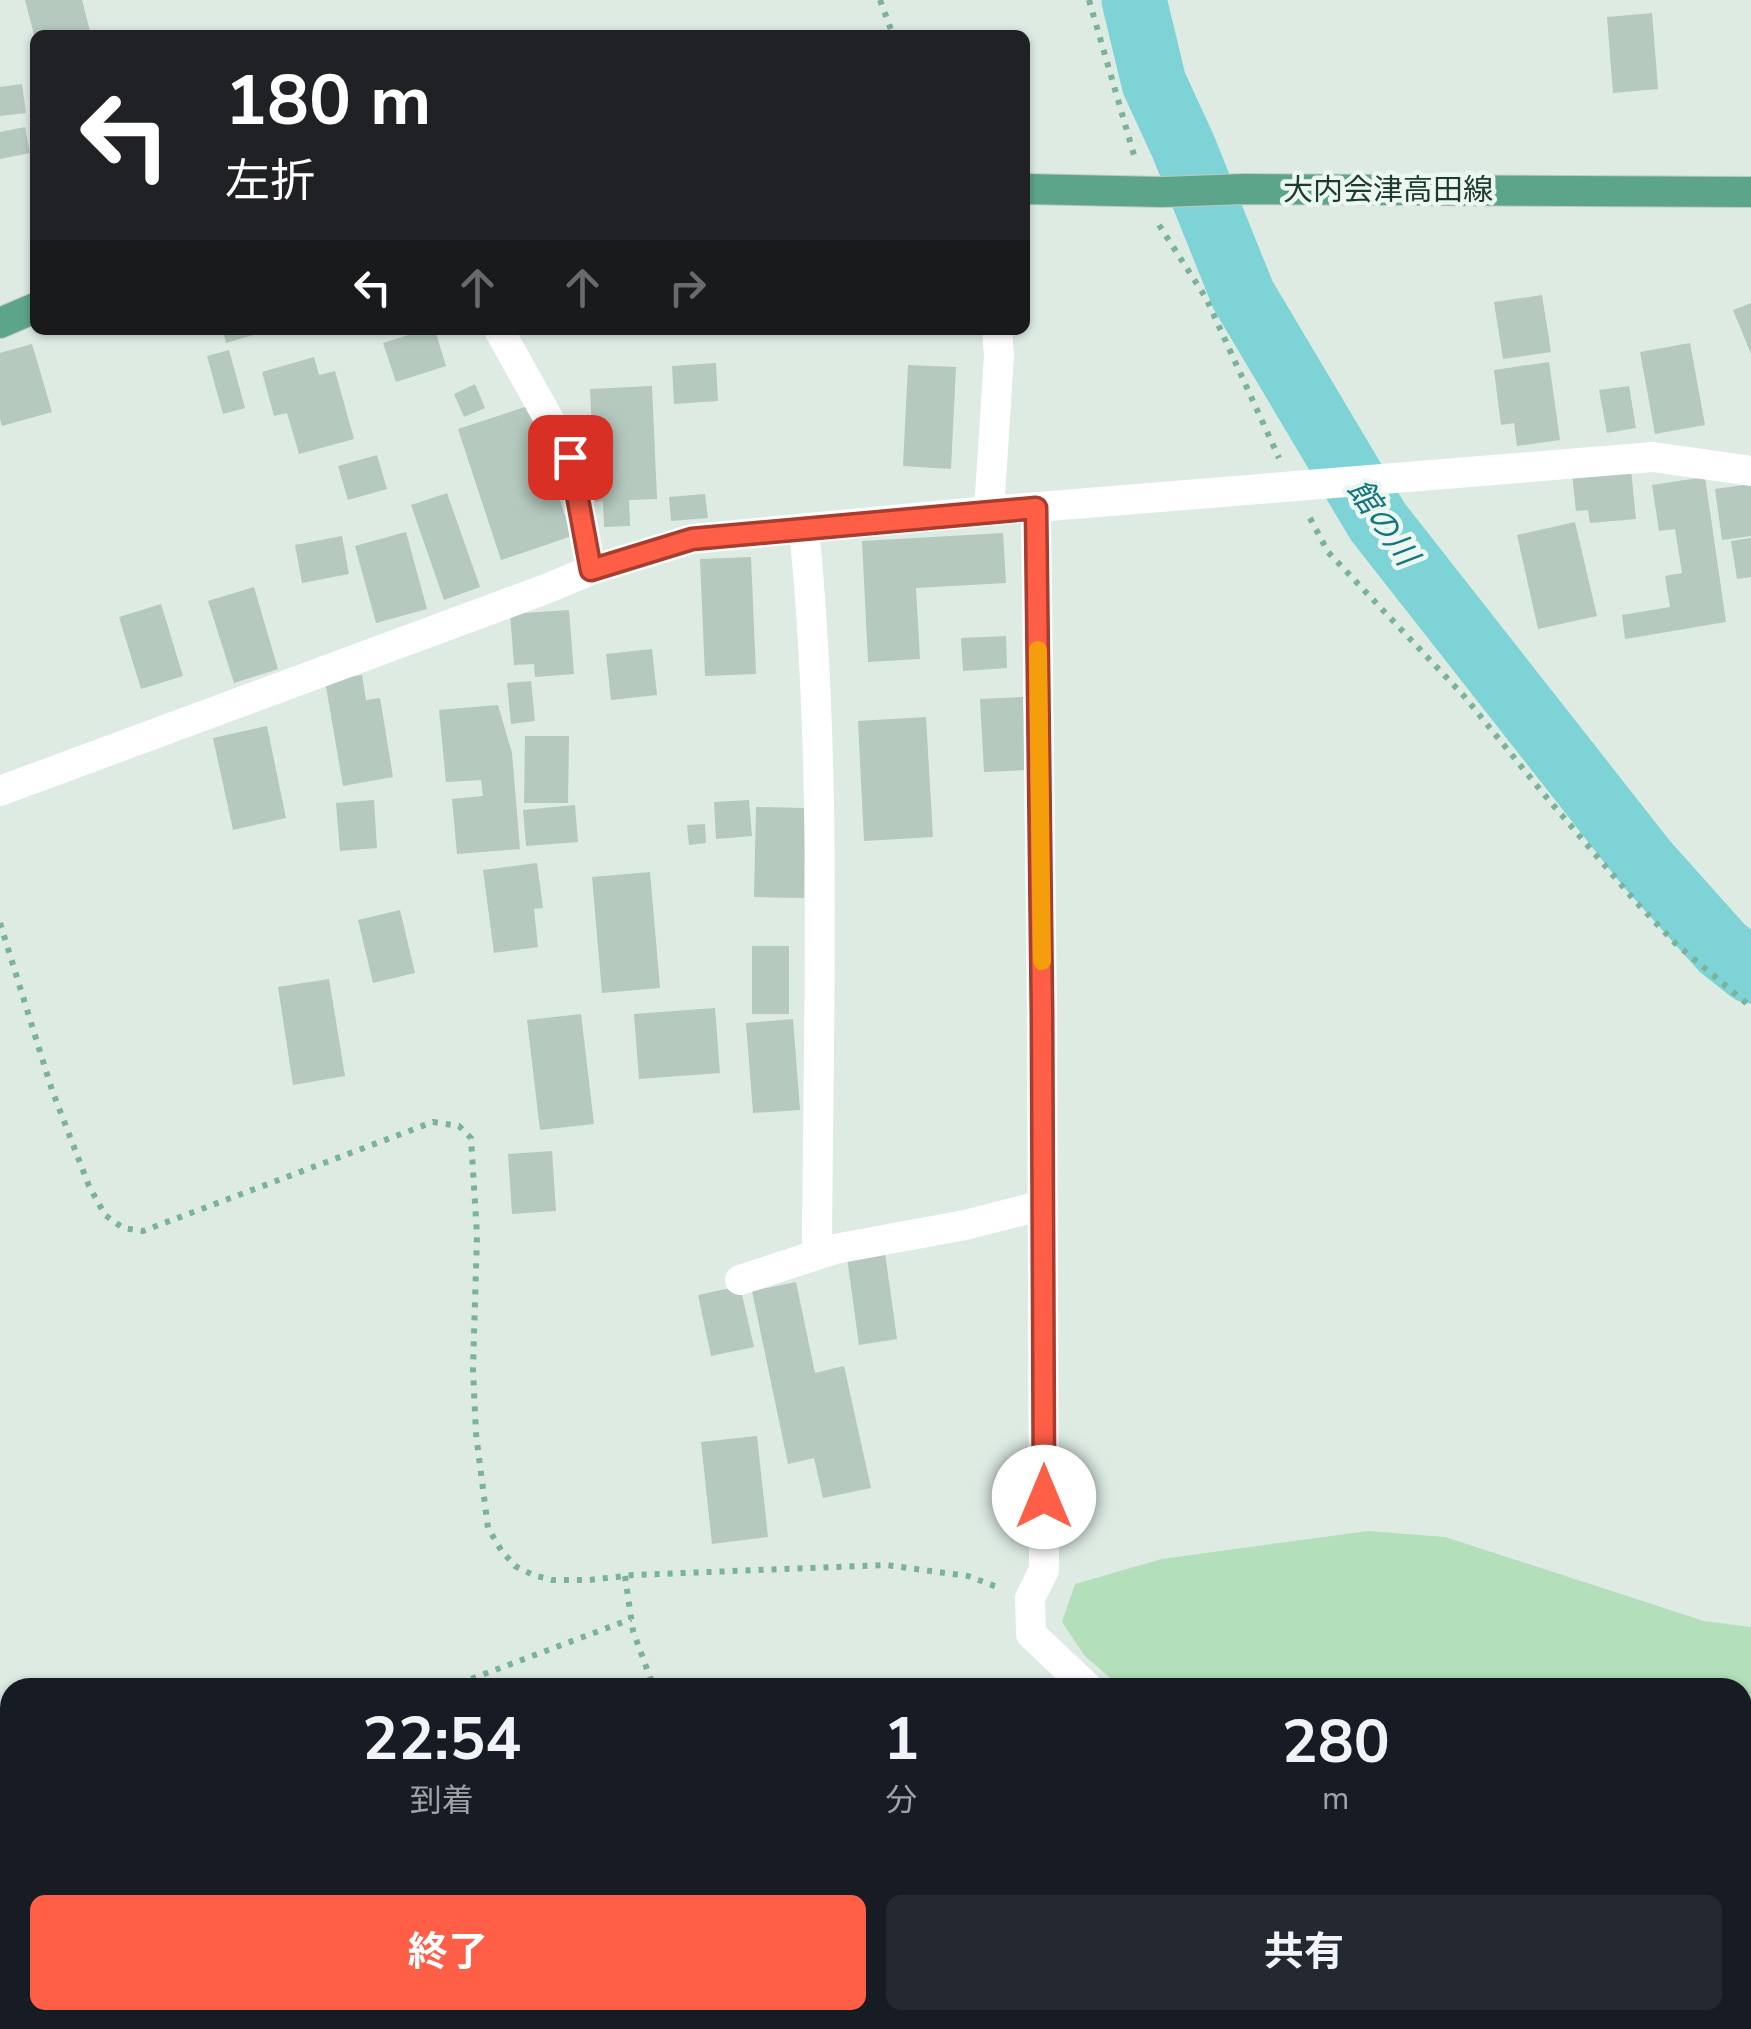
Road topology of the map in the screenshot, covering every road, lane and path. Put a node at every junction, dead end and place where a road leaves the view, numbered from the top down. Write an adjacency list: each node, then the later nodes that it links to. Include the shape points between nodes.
1 (880, 0): 3 (path)
2 (1089, 0): 5 (path)
3 (891, 30)
4 (1030, 189): 5 (main road, 大内会津高田線)
5 (1153, 192): 6 (main road, 大内会津高田線); 12 (path, via 1164,235 1206,298)
6 (1751, 192)
7 (30, 310): 8 (main road)
8 (0, 323)
9 (501, 335): 16 (street, via 570,457)
10 (998, 335): 14 (street)
11 (1751, 471): 12 (street, via 1654,457)
12 (1294, 487): 13 (street); 19 (path, via 1328,552 1464,696 1635,901)
13 (1036, 508): 14 (street); 20 (street)
14 (989, 511): 15 (street)
15 (804, 528): 16 (street, via 692,539); 21 (street, via 820,800)
16 (591, 570): 17 (street)
17 (0, 790)
18 (0, 922): 23 (path, via 90,1186 106,1215 123,1228 143,1231 433,1122 459,1126 470,1138 478,1236 473,1369 488,1528 514,1566 533,1575)
19 (1751, 1006)
20 (1043, 1205): 21 (street); 24 (street, via 1044,1570)
21 (817, 1255): 22 (street)
22 (740, 1280)
23 (625, 1576): 24 (path, via 886,1566 968,1576); 25 (path)
24 (1030, 1598): 28 (street, via 1031,1634)
25 (632, 1619): 26 (path); 27 (path)
26 (474, 1678)
27 (650, 1678)
28 (1077, 1678)

